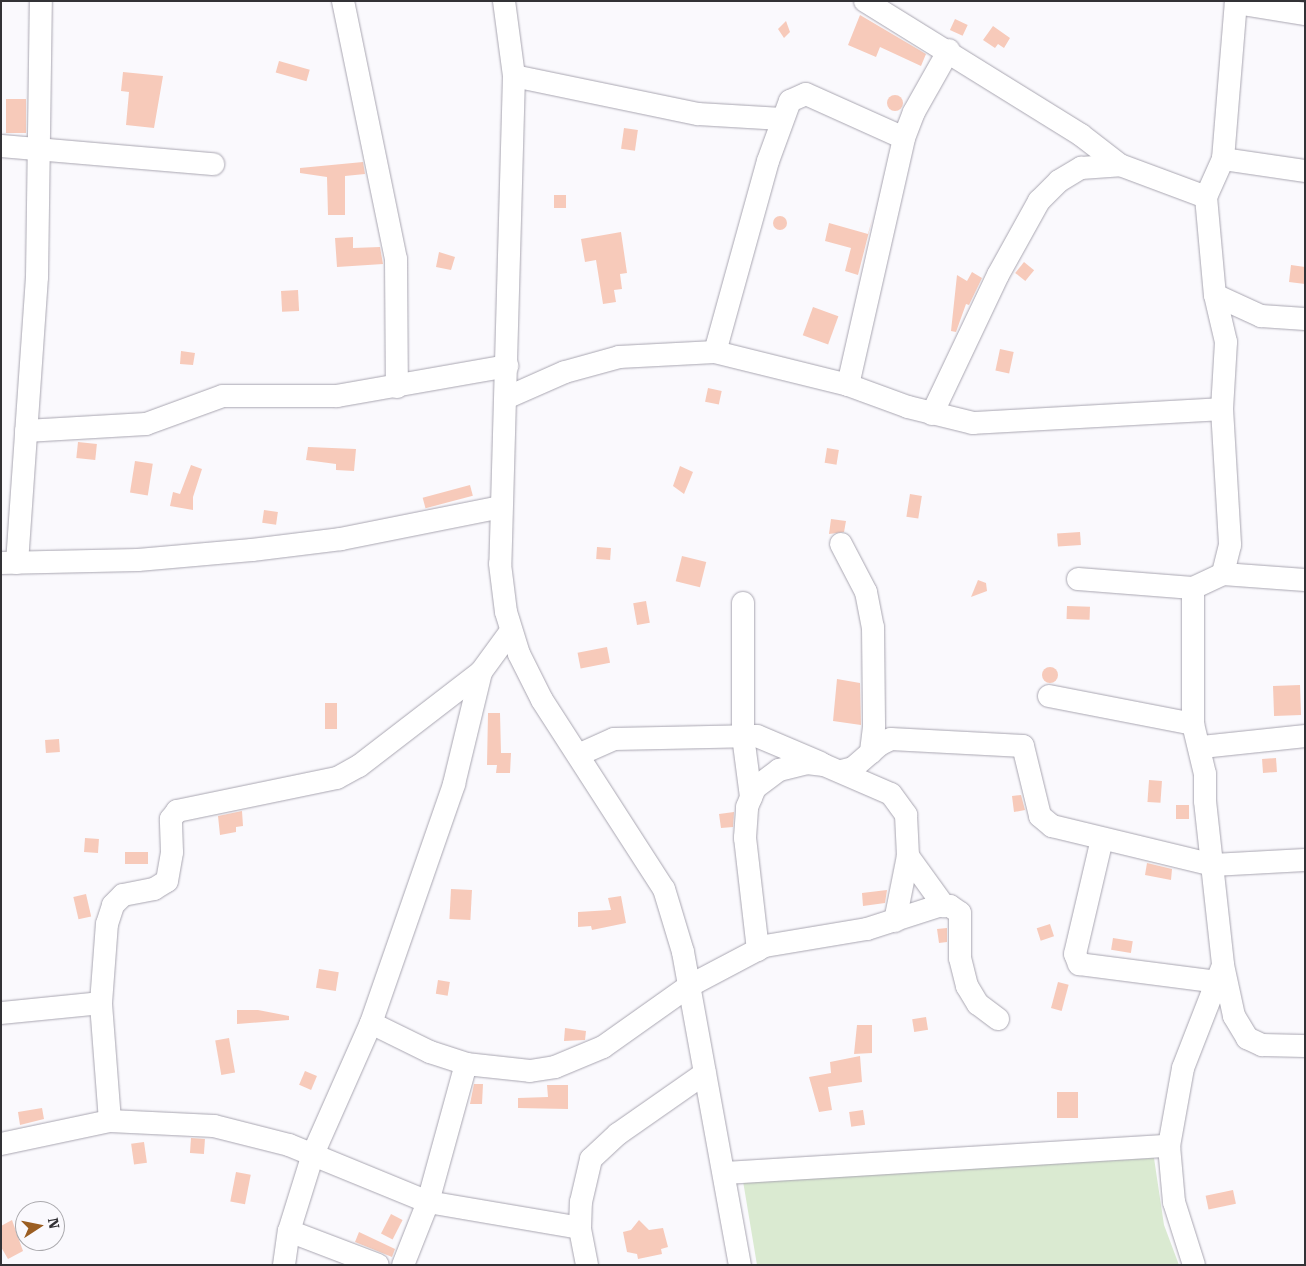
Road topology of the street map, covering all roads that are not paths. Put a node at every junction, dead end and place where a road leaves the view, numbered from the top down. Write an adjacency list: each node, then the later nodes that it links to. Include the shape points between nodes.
1 (42, 1): 12 (street)
2 (343, 1): 25 (street, via 396,259)
3 (504, 1): 8 (street)
4 (864, 1): 7 (street)
5 (1236, 2): 6 (street); 13 (street)
6 (1305, 14)
7 (949, 50): 10 (street, via 914,112); 15 (street, via 1081,135)
8 (514, 76): 9 (street, via 681,111); 23 (street)
9 (782, 119): 10 (street, via 790,101 806,94); 22 (street)
10 (904, 138): 24 (street)
11 (1, 146): 12 (street)
12 (38, 150): 14 (street); 29 (street, via 37,277)
13 (1223, 159): 16 (street); 17 (street)
14 (213, 164)
15 (1120, 165): 17 (street); 28 (street, via 1081,168 1059,181 1039,200 998,275)
16 (1305, 171)
17 (1206, 197): 18 (street)
18 (1215, 295): 19 (street); 27 (street, via 1226,342)
19 (1261, 316): 20 (street); 21 (street, via 1298,328)
20 (1305, 319)
21 (1305, 336)
22 (715, 352): 24 (street); 26 (street, via 619,357 565,372)
23 (506, 366): 25 (street); 26 (street)
24 (848, 385): 28 (street)
25 (397, 387): 29 (street, via 337,396 232,395 146,424)
26 (506, 398): 30 (street)
27 (1222, 409): 28 (street, via 995,423 973,423); 33 (street, via 1232,528 1229,561)
28 (932, 414)
29 (26, 431): 32 (street)
30 (501, 507): 32 (street, via 341,539 252,550 138,560); 38 (street, via 500,564)
31 (841, 544): 45 (street, via 866,592 873,627 874,727)
32 (9, 563)
33 (1223, 574): 35 (street); 36 (street)
34 (1078, 579): 36 (street)
35 (1305, 580)
36 (1193, 588): 41 (street)
37 (744, 603): 42 (street)
38 (511, 631): 39 (street); 46 (street, via 531,678)
39 (481, 672): 58 (street, via 386,746 337,778 177,811 171,819 172,852 167,882 154,889 123,895 113,905 102,962); 61 (street, via 454,784)
40 (1049, 696): 41 (street)
41 (1193, 724): 44 (street)
42 (743, 736): 46 (street, via 614,739); 47 (street, via 757,736); 48 (street)
43 (1305, 736): 44 (street)
44 (1202, 747): 52 (street)
45 (870, 753): 47 (street, via 853,768); 49 (street, via 891,739 1023,746 1040,816 1052,826)
46 (578, 754): 57 (street, via 664,889)
47 (833, 768): 48 (street, via 807,763 779,770 755,788); 50 (street, via 892,794 906,815)
48 (751, 797): 55 (street, via 746,838)
49 (1102, 839): 52 (street); 56 (street, via 1075,960 1084,965)
50 (908, 856): 53 (street); 54 (street)
51 (1305, 860): 52 (street)
52 (1213, 865): 56 (street)
53 (944, 906): 54 (street); 60 (street, via 960,913 960,958 967,986 978,1004)
54 (895, 921): 55 (street)
55 (758, 950): 57 (street)
56 (1220, 973): 62 (street, via 1234,1016 1247,1038 1262,1045); 67 (street, via 1183,1068)
57 (689, 986): 63 (street, via 603,1047 577,1060 530,1071); 64 (street)
58 (101, 1003): 59 (street); 65 (street)
59 (1, 1013)
60 (998, 1019)
61 (371, 1023): 63 (street, via 430,1052); 68 (street)
62 (1305, 1046)
63 (466, 1064): 70 (street)
64 (705, 1073): 69 (street); 71 (street, via 598,1150 585,1172)
65 (110, 1121): 66 (street); 68 (street, via 214,1126)
66 (1, 1144)
67 (1169, 1146): 69 (street); 78 (street, via 1174,1202)
68 (313, 1154): 70 (street); 72 (street)
69 (724, 1173): 77 (street)
70 (428, 1202): 71 (street); 75 (street)
71 (580, 1228): 76 (street)
72 (289, 1231): 73 (street); 74 (street)
73 (284, 1265)
74 (378, 1265)
75 (403, 1265)
76 (587, 1265)
77 (740, 1265)
78 (1194, 1265)

